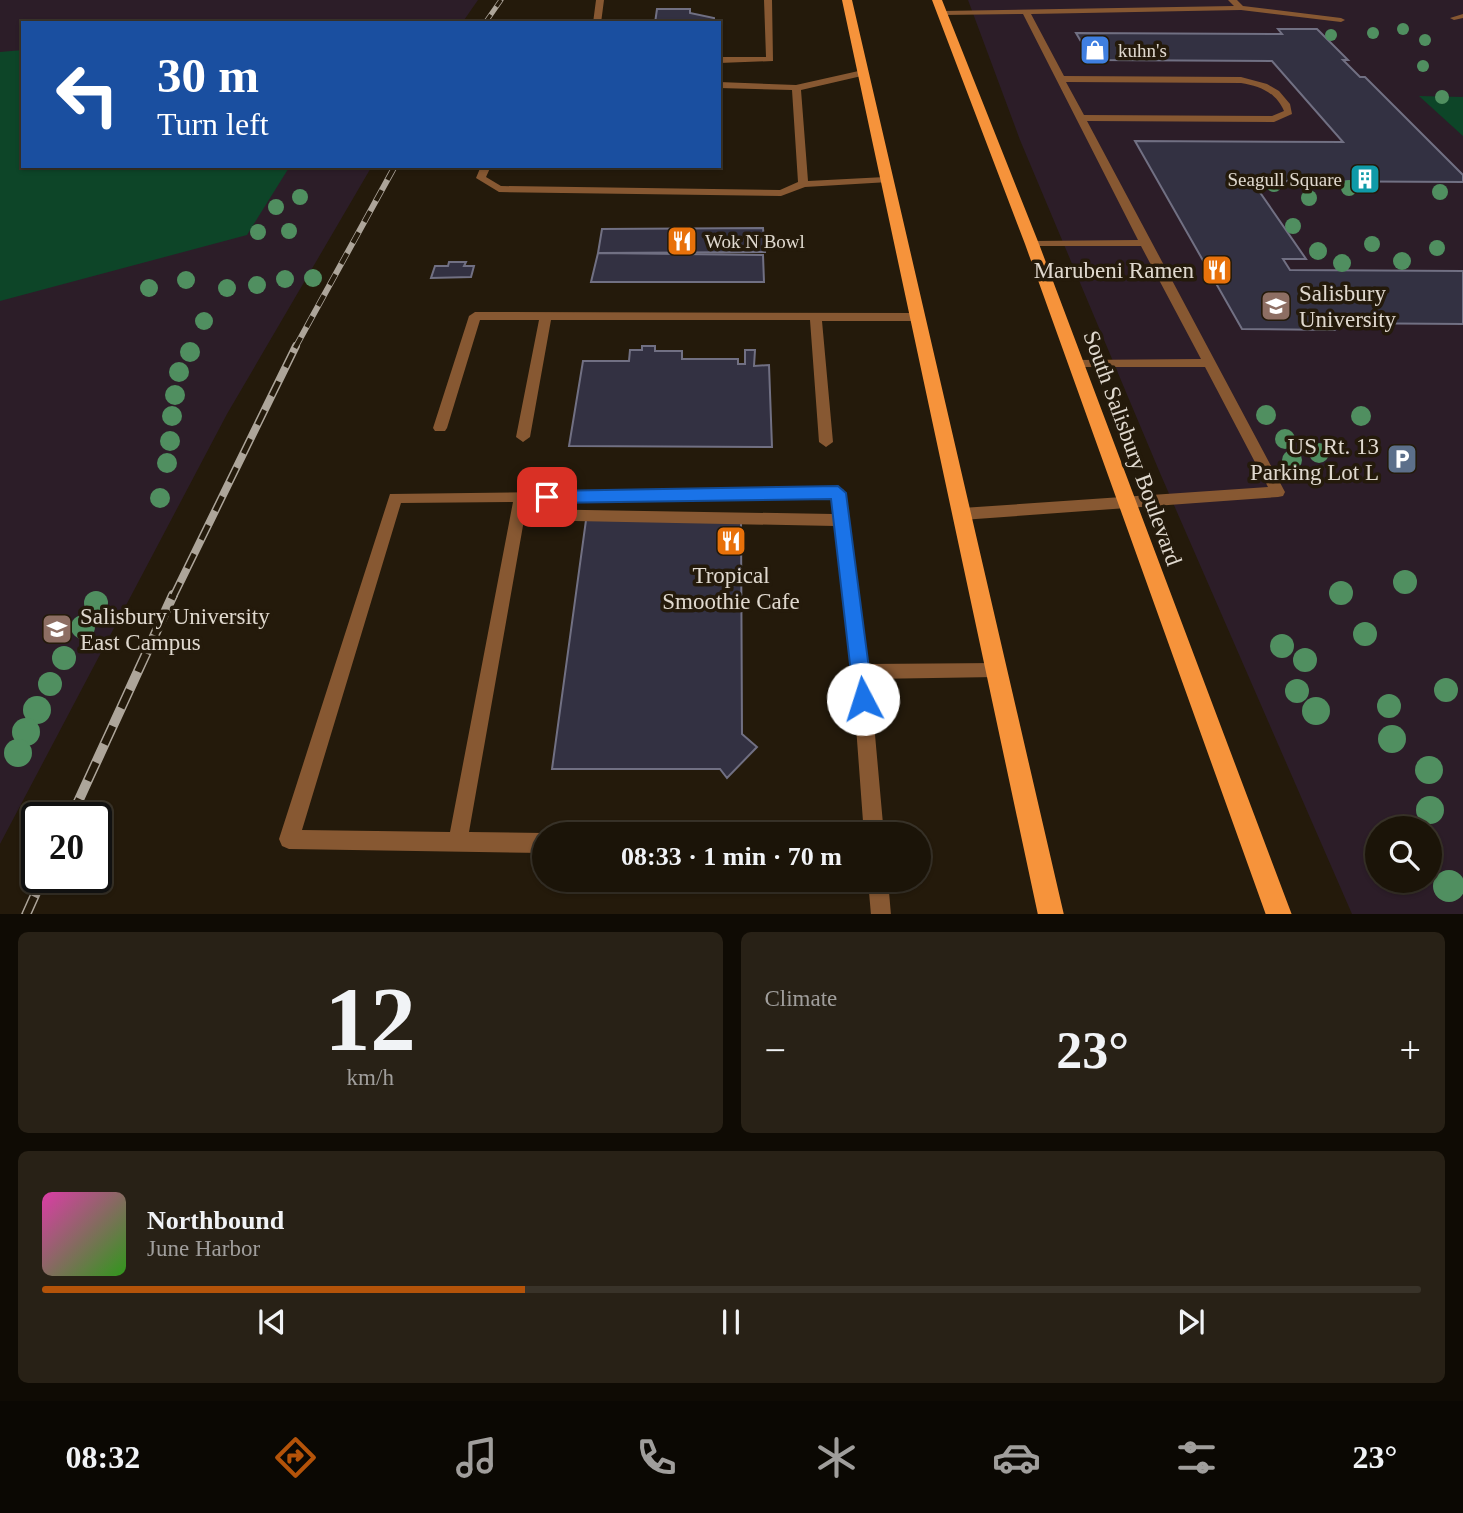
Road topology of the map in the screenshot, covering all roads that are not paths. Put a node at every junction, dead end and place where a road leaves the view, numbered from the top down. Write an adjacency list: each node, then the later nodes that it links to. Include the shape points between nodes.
1 (600, 0): 9 (lane)
2 (768, 0): 10 (lane, via 770,59)
3 (847, 0): 11 (main road)
4 (1232, 0): 6 (lane)
5 (940, 6): 7 (lane); 20 (main road, South Salisbury Boulevard)
6 (1241, 8): 7 (lane); 8 (lane)
7 (1026, 12): 12 (lane)
8 (1341, 20)
9 (597, 21)
10 (721, 60)
11 (863, 73): 14 (lane); 17 (main road)
12 (1059, 79): 15 (lane); 15 (lane, via 1241,80 1267,86 1286,102 1289,112 1274,119)
13 (721, 85): 14 (lane)
14 (796, 88): 18 (lane)
15 (1080, 118): 19 (lane)
16 (485, 168): 18 (lane, via 481,178 499,189 781,192)
17 (885, 180): 18 (lane); 22 (main road)
18 (803, 184)
19 (1145, 243): 20 (lane); 24 (lane)
20 (1032, 244): 25 (main road, South Salisbury Boulevard)
21 (546, 317): 23 (lane); 26 (lane, via 475,316); 27 (lane)
22 (917, 317): 23 (lane); 31 (main road)
23 (816, 318): 28 (lane)
24 (1208, 363): 25 (lane); 29 (lane, via 1278,492)
25 (1076, 364): 29 (main road, South Salisbury Boulevard)
26 (440, 428)
27 (523, 437)
28 (825, 442)
29 (1126, 502): 31 (lane); 41 (main road, South Salisbury Boulevard)
30 (519, 506): 32 (lane); 32 (lane, via 838,493); 36 (lane); 36 (lane, via 395,498 289,839)
31 (962, 514): 33 (main road)
32 (841, 520): 34 (lane)
33 (997, 670): 34 (lane); 40 (main road)
34 (861, 673): 35 (lane)
35 (873, 822)
36 (458, 841): 37 (lane)
37 (532, 842)
38 (879, 892): 39 (lane)
39 (881, 914)
40 (1051, 914)
41 (1279, 914)

